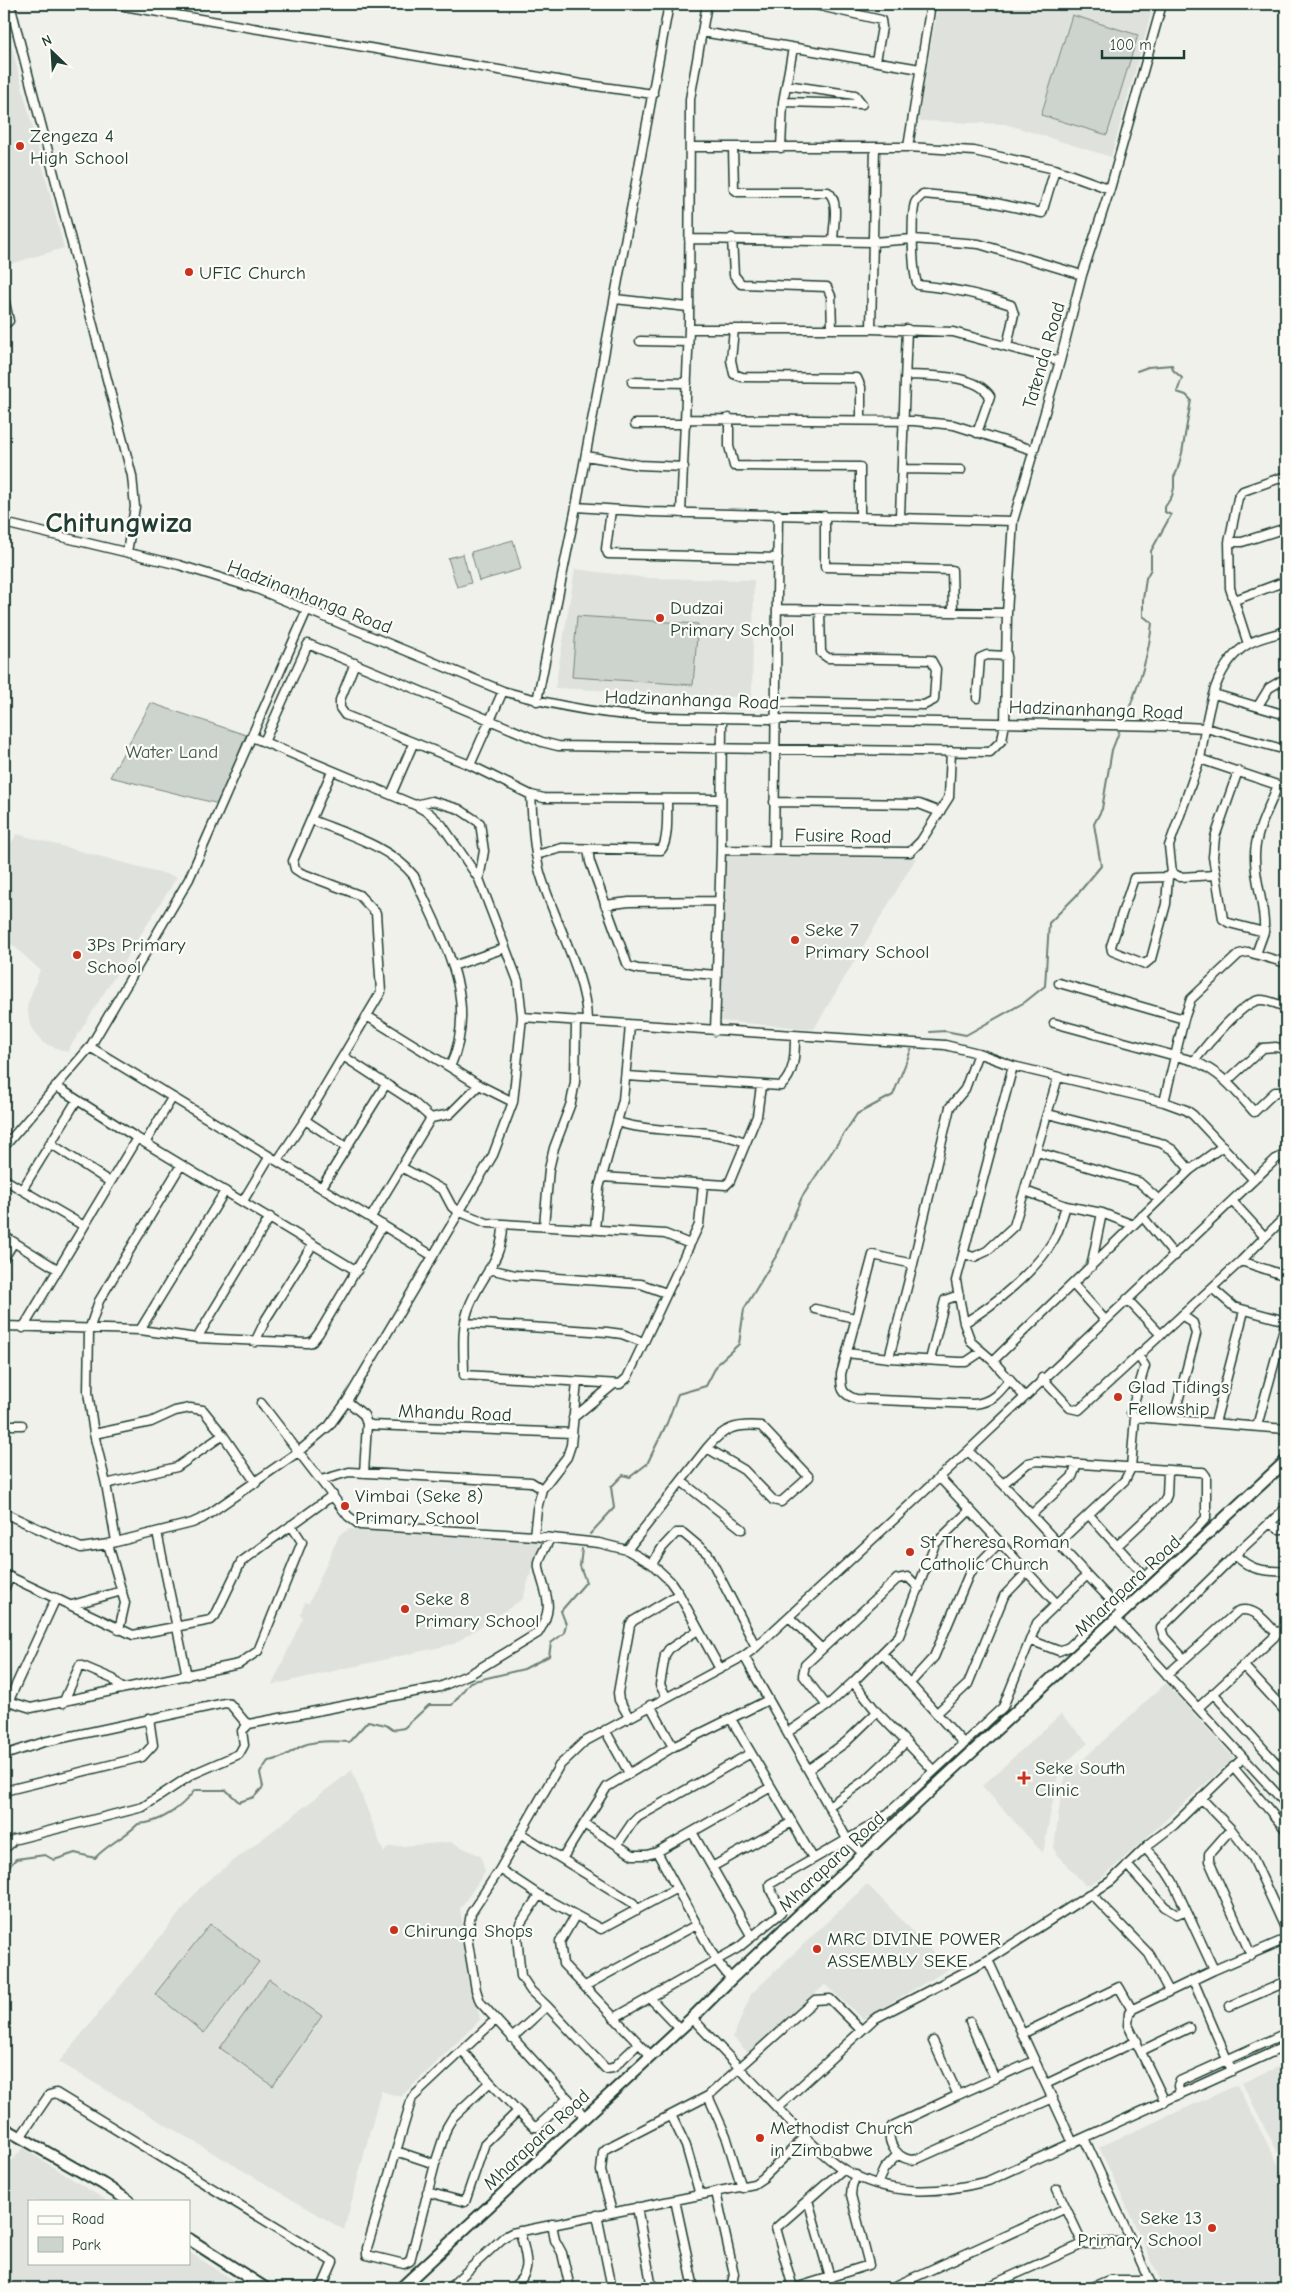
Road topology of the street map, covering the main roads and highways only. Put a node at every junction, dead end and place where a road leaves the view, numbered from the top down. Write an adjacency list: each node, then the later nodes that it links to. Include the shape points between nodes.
1 (1286, 1462): 6 (main road, Mharapara Road)
2 (4, 2128): 3 (main road)
3 (127, 2200)
4 (190, 2240): 5 (main road)
5 (265, 2288)
6 (401, 2288)

